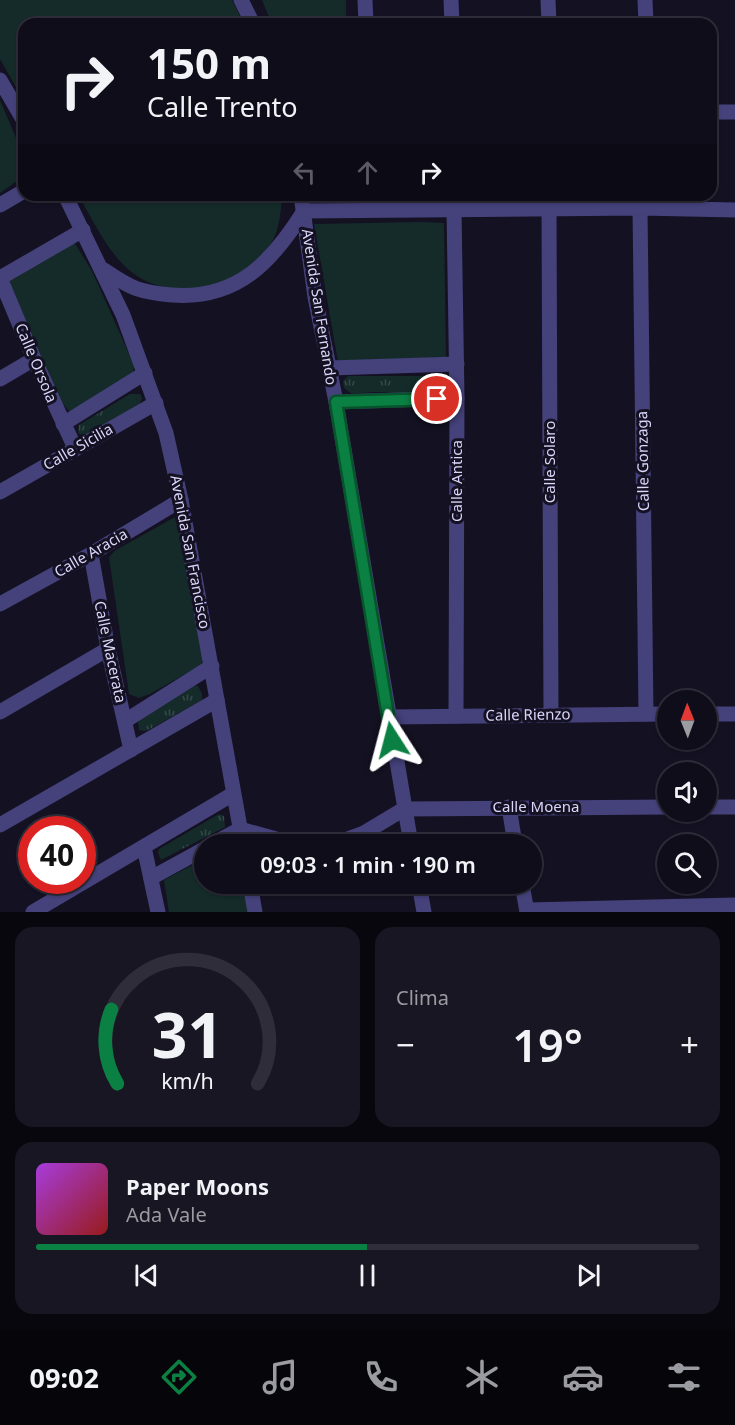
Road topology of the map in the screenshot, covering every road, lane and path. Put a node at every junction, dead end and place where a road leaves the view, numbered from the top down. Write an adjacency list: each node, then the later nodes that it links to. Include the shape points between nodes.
1 (242, 0): 6 (street)
2 (365, 0): 7 (street)
3 (451, 0): 8 (street)
4 (548, 0): 9 (street)
5 (645, 0): 10 (street)
6 (250, 18)
7 (366, 18)
8 (452, 18)
9 (549, 18)
10 (646, 18)
11 (0, 80): 12 (street)
12 (18, 111)
13 (717, 112): 14 (street)
14 (735, 112)
15 (18, 194): 18 (street)
16 (68, 201): 24 (street)
17 (302, 201): 23 (street, Avenida San Fernando)
18 (0, 205)
19 (549, 208): 20 (street); 21 (street); 49 (street, Calle Solaro)
20 (640, 208): 22 (street); 45 (street, Calle Gonzaga)
21 (454, 210): 23 (street); 28 (street, Calle Antica)
22 (735, 210)
23 (304, 211): 25 (street, via 269,259 236,284 210,294 148,292 128,287); 29 (street, Avenida San Fernando)
24 (83, 230): 25 (street); 26 (street)
25 (103, 270): 30 (street, Avenida San Francisco)
26 (0, 278): 27 (street, Calle Orsola)
27 (34, 359): 31 (street); 35 (street, Calle Orsola)
28 (457, 364): 29 (street); 32 (street, Calle Antica)
29 (329, 368): 33 (street, Avenida San Fernando)
30 (145, 373): 34 (street, Avenida San Francisco); 35 (street, Calle Sicilia)
31 (0, 379)
32 (458, 398): 33 (street); 50 (street, Calle Antica)
33 (336, 402): 51 (street, Avenida San Fernando)
34 (156, 403): 36 (street, Calle Sicilia); 38 (street, Avenida San Francisco)
35 (63, 424): 36 (street, Calle Orsola)
36 (75, 448): 37 (street, Calle Sicilia)
37 (0, 492)
38 (181, 500): 39 (street, Calle Aracia); 42 (street, Avenida San Francisco)
39 (91, 554): 40 (street, Calle Aracia); 41 (street, Calle Macerata)
40 (0, 604)
41 (108, 648): 44 (street); 52 (street, Calle Macerata)
42 (212, 666): 43 (street, Avenida San Francisco); 52 (street)
43 (217, 700): 53 (street); 54 (street, Avenida San Francisco)
44 (0, 712)
45 (646, 714): 46 (street, Calle Rienzo); 49 (street, Calle Rienzo)
46 (657, 714)
47 (717, 714): 48 (street)
48 (735, 714)
49 (551, 715): 50 (street, Calle Rienzo)
50 (456, 716): 51 (street, Calle Rienzo)
51 (389, 717): 59 (street, Avenida San Fernando)
52 (125, 721): 53 (street, Calle Macerata)
53 (131, 750): 60 (street)
54 (232, 794): 61 (street, Avenida San Francisco); 65 (street)
55 (508, 807): 56 (street, Calle Moena); 59 (street, Calle Moena); 64 (street)
56 (657, 807)
57 (717, 807): 58 (street)
58 (735, 807)
59 (404, 809): 62 (street); 63 (street, Avenida San Fernando)
60 (0, 825)
61 (240, 834)
62 (361, 834)
63 (409, 834)
64 (513, 834)
65 (144, 847): 67 (street); 73 (street)
66 (194, 854): 67 (street)
67 (151, 878): 74 (street)
68 (252, 894): 75 (street)
69 (420, 894): 76 (street)
70 (524, 894): 72 (street)
71 (735, 905): 72 (street)
72 (527, 911)
73 (33, 912)
74 (158, 912)
75 (255, 912)
76 (424, 912)

